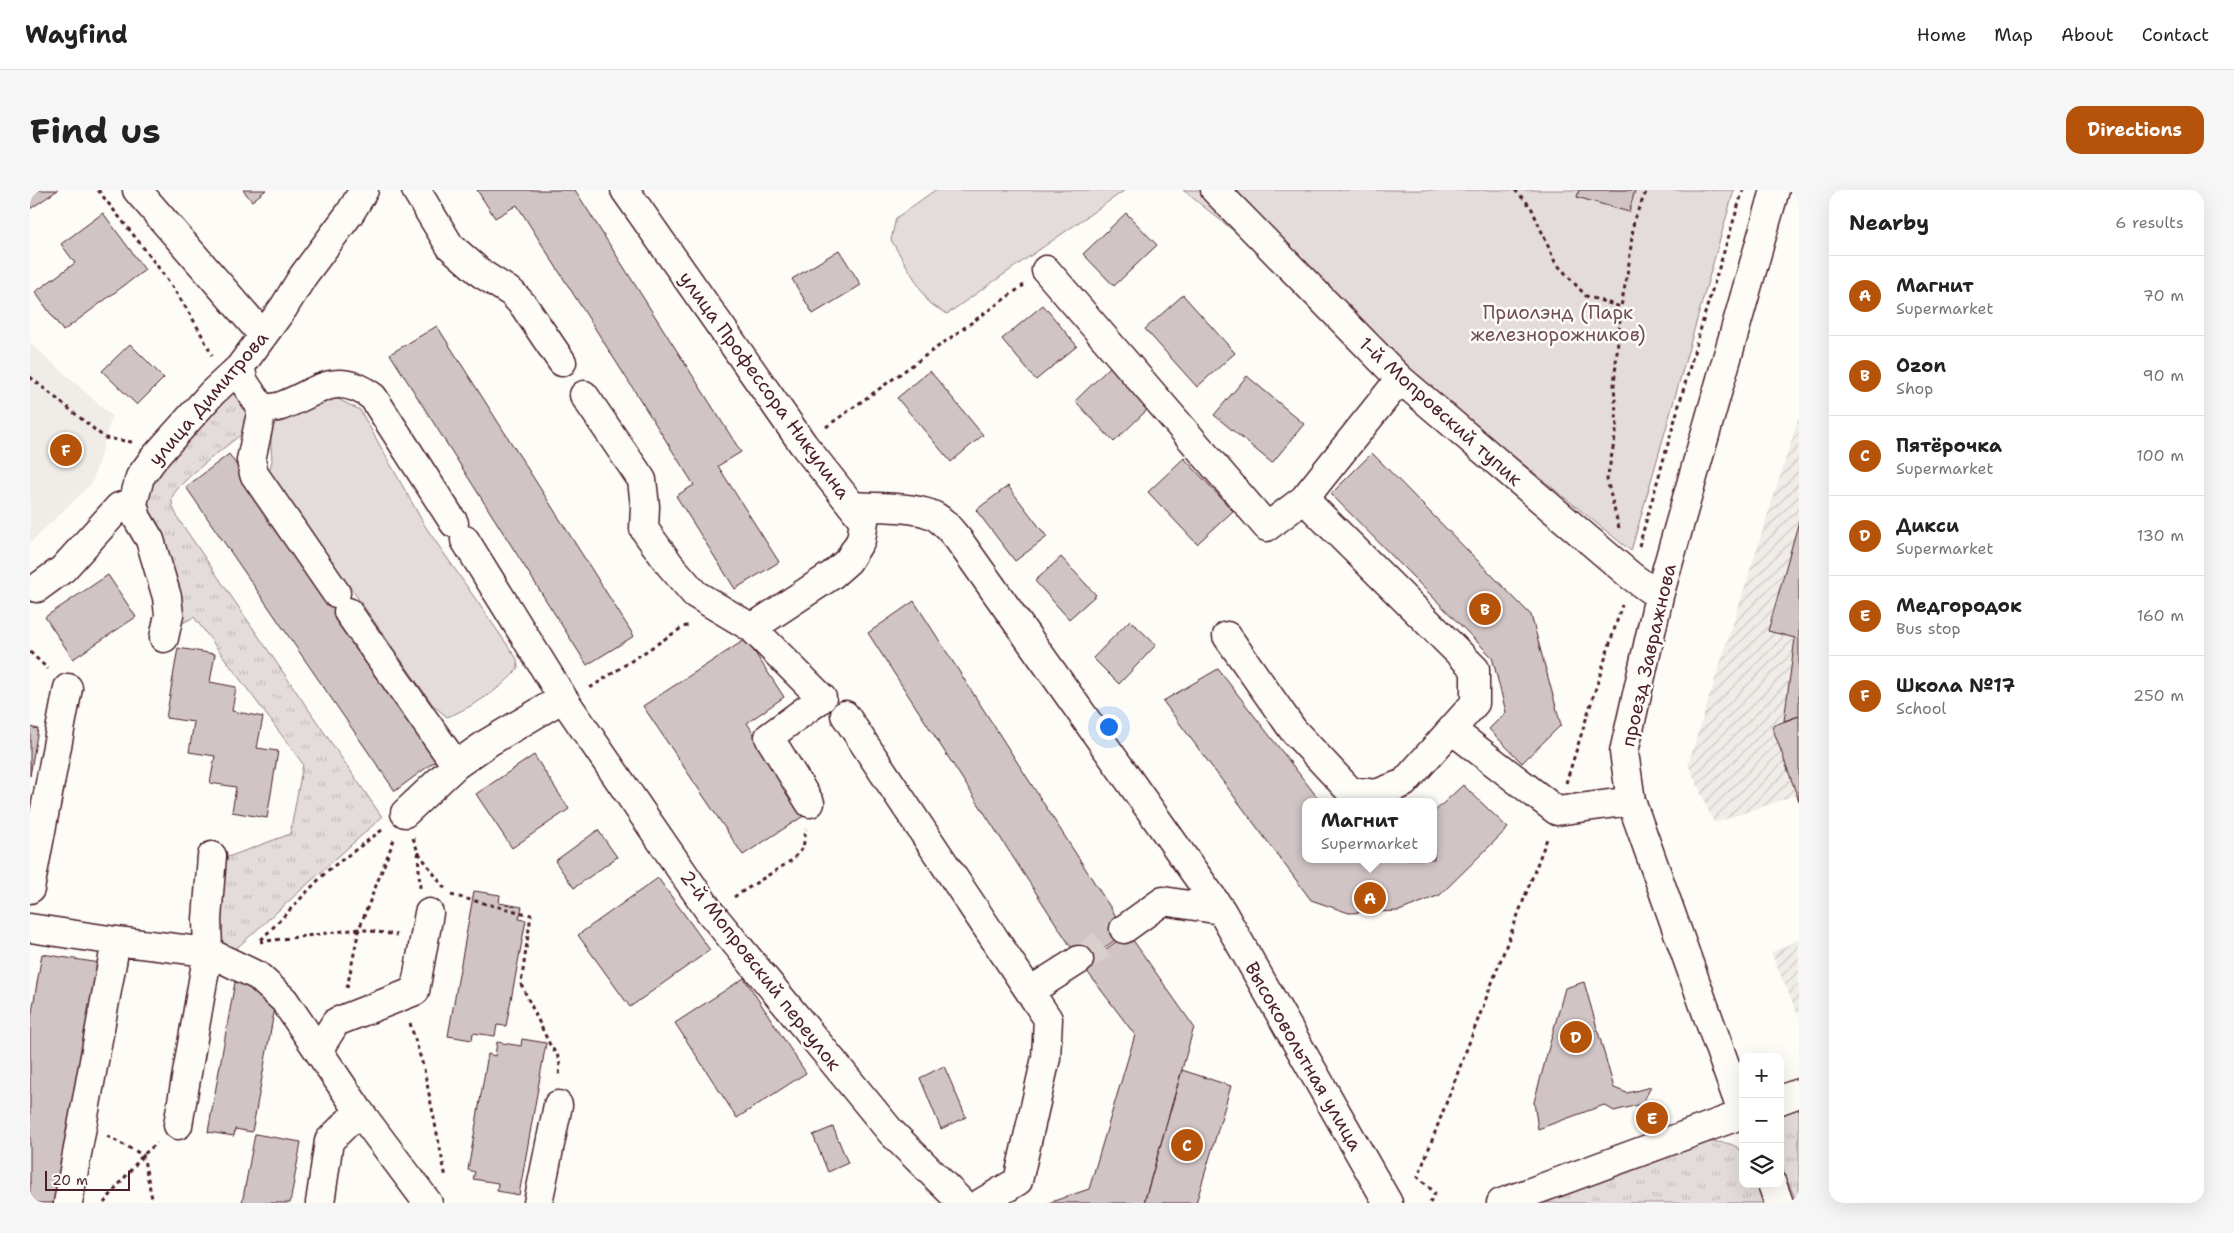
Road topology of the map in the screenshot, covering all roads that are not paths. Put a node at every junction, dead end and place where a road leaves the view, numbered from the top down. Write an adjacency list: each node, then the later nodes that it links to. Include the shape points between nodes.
1 (136, 190): 8 (street)
2 (364, 190): 8 (street, улица Димитрова)
3 (416, 190): 9 (street, via 450,246 482,274 512,293)
4 (626, 190): 16 (street, улица Профессора Никулина, via 803,444)
5 (1215, 190): 11 (street, 1-й Мопровский тупик)
6 (1775, 190): 18 (street, проезд Завражнова)
7 (1046, 270): 14 (street, via 1267,527)
8 (263, 335): 10 (street, улица Димитрова)
9 (562, 362)
10 (232, 374): 13 (street, via 244,382); 15 (street, улица Димитрова, via 154,458 140,477)
11 (1400, 379): 14 (street); 18 (street, 1-й Мопровский тупик, via 1631,576)
12 (584, 395): 19 (street, via 642,480 644,529 695,594)
13 (262, 409): 23 (street, 2-й Мопровский переулок, via 279,407 308,392 340,383 359,387 373,397); 26 (street, via 251,460 254,474)
14 (1304, 499): 25 (street, via 1475,669 1475,703)
15 (133, 502): 17 (street, via 119,507 63,569); 21 (street, via 150,540 167,597 169,615)
16 (853, 506): 19 (street, via 864,521 861,540 848,561 832,576); 32 (street, улица Профессора Никулина, via 931,514 947,525)
17 (37, 588)
18 (1659, 596): 27 (street, проезд Завражнова, via 1624,752)
19 (752, 628): 28 (street, via 822,698 769,737)
20 (1227, 636): 25 (street, via 1293,730 1350,791 1376,794 1404,783)
21 (164, 638)
22 (68, 688): 31 (street)
23 (565, 700): 26 (street, via 489,742); 53 (street, 2-й Мопровский переулок, via 710,912 892,1132)
24 (845, 715): 39 (street)
25 (1452, 730): 27 (street, via 1557,811)
26 (456, 765): 29 (street)
27 (1630, 801): 43 (street, проезд Завражнова)
28 (810, 803)
29 (405, 813)
30 (212, 856): 37 (street)
31 (30, 889)
32 (1221, 910): 35 (street, via 1163,901); 55 (street, Высоковольтная улица)
33 (428, 913): 40 (street, via 415,991 336,1022)
34 (30, 928): 36 (street)
35 (1124, 929)
36 (116, 941): 37 (street); 49 (street)
37 (208, 952): 40 (street, via 258,976 284,1000); 47 (street)
38 (1079, 960): 39 (street)
39 (1030, 991): 54 (street, via 1048,1019 1046,1058 1018,1181)
40 (319, 1049): 45 (street)
41 (1799, 1093): 42 (street)
42 (1784, 1099)
43 (1739, 1103)
44 (558, 1105): 52 (street)
45 (359, 1111): 50 (street, via 329,1140); 51 (street)
46 (1739, 1115): 56 (street)
47 (178, 1124)
48 (1774, 1188): 57 (street)
49 (68, 1203)
50 (320, 1203)
51 (428, 1203)
52 (538, 1203)
53 (962, 1203)
54 (981, 1203)
55 (1388, 1203)
56 (1501, 1203)
57 (1780, 1203)

